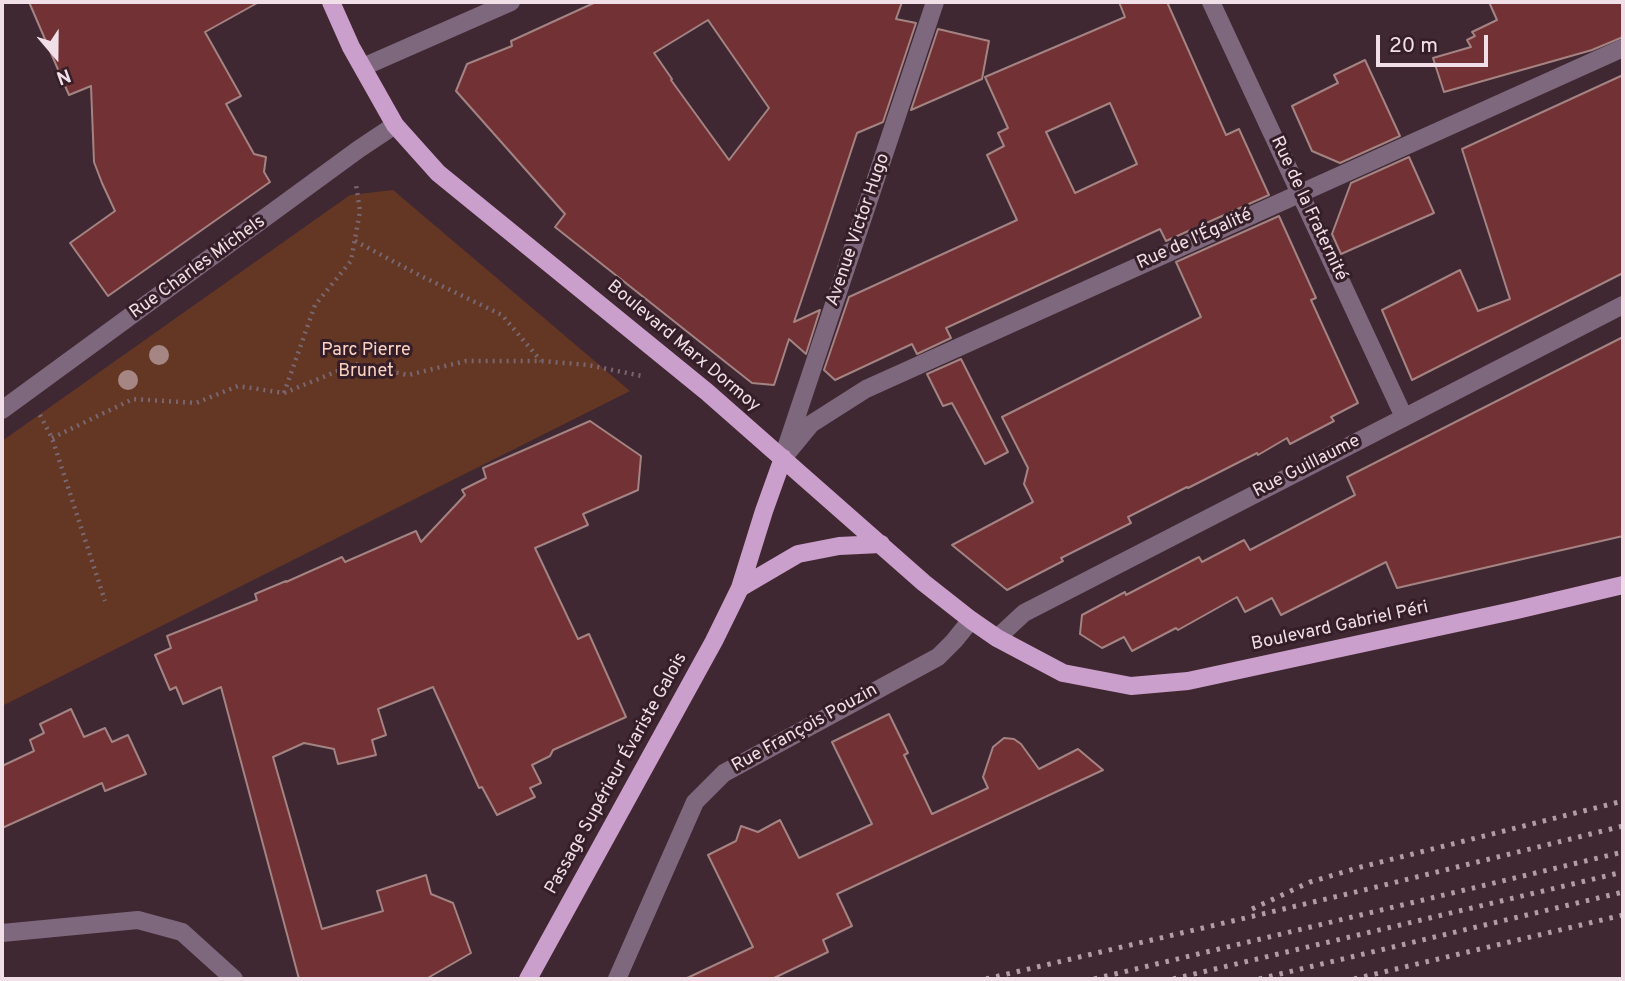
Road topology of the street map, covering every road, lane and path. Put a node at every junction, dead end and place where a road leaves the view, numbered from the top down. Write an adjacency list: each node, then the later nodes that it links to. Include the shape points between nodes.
1 (331, 2): 6 (main road, Boulevard Marx Dormoy)
2 (511, 2): 6 (street)
3 (935, 2): 19 (street, Avenue Victor Hugo)
4 (1211, 2): 9 (street, Rue de la Fraternité)
5 (1623, 48): 9 (street, Rue de l'Égalité)
6 (363, 66): 7 (main road, Boulevard Marx Dormoy)
7 (395, 125): 8 (street, Rue Charles Michels); 19 (main road, Boulevard Marx Dormoy, via 438,173)
8 (350, 156): 10 (path, via 360,211); 14 (street, Rue Charles Michels)
9 (1300, 192): 17 (street, Rue de la Fraternité); 19 (street, Rue de l'Égalité, via 866,389 811,424)
10 (355, 241): 12 (path, via 502,315); 15 (path, via 351,261 315,305)
11 (1623, 305): 17 (street, Rue Guillaume)
12 (541, 361): 13 (path); 15 (path, via 466,361 408,375 355,364)
13 (621, 371)
14 (28, 392): 16 (street, Rue Charles Michels); 18 (path)
15 (284, 393): 18 (path, via 238,386 196,403 133,400)
16 (2, 410)
17 (1404, 417): 25 (street, Rue Guillaume, via 1024,613)
18 (52, 438): 23 (path)
19 (783, 458): 20 (main road, Boulevard Marx Dormoy); 22 (main road, Passage Supérieur Évariste Galois)
20 (881, 544): 22 (main road, via 798,554); 24 (main road, Boulevard Marx Dormoy)
21 (1623, 585): 26 (main road, Boulevard Gabriel Péri, via 1188,681 1131,686)
22 (740, 588): 29 (main road, Passage Supérieur Évariste Galois)
23 (105, 601)
24 (971, 620): 25 (main road, Boulevard Marx Dormoy); 30 (street, Rue François Pouzin, via 937,657 724,773 695,802)
25 (997, 638): 26 (main road, Boulevard Marx Dormoy)
26 (1063, 673)
27 (2, 933): 28 (street, via 138,920 182,932)
28 (233, 979)
29 (528, 979)
30 (617, 979)

